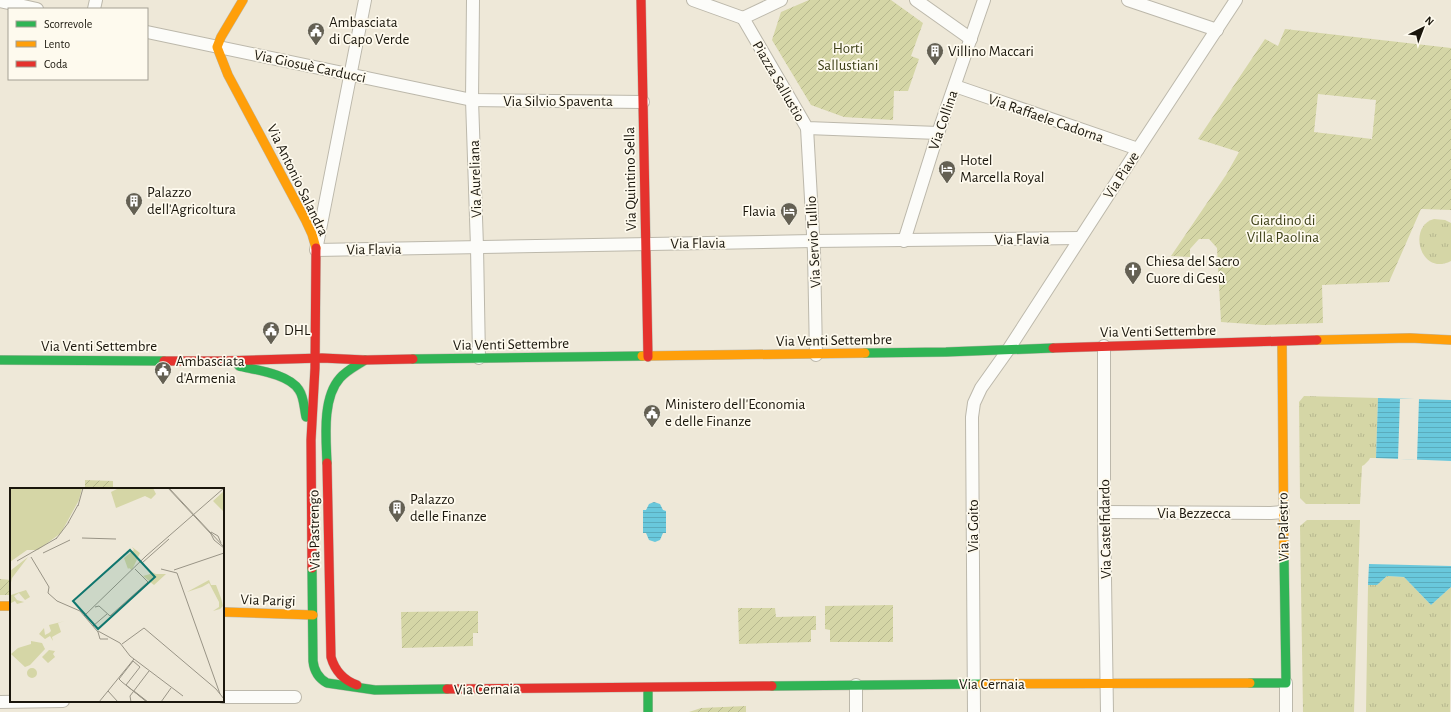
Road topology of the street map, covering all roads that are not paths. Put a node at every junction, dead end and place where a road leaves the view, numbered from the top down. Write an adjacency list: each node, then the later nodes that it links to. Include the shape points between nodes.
1 (242, 0): 17 (main road)
2 (365, 0): 18 (street)
3 (473, 0): 20 (street, Via Aureliana)
4 (641, 0): 21 (main road, Via Quintino Sella)
5 (693, 0): 13 (street)
6 (781, 0): 13 (street)
7 (916, 0): 16 (street)
8 (984, 0): 16 (street, Via Collina)
9 (1128, 0): 14 (street)
10 (1236, 0): 14 (street, Via Piave)
11 (0, 1): 12 (street)
12 (32, 8)
13 (743, 18): 22 (street, Piazza Sallustio)
14 (1217, 30): 24 (street, Via Piave)
15 (148, 32): 17 (street, Via Giosuè Carducci)
16 (971, 40): 19 (street, Via Collina)
17 (217, 47): 18 (street, Via Giosuè Carducci); 30 (main road, Via Antonio Salandra, via 228,75 306,221)
18 (350, 75): 20 (street, Via Giosuè Carducci); 30 (street)
19 (955, 86): 23 (street, Via Collina); 24 (street, Via Raffaele Cadorna)
20 (472, 100): 21 (street, Via Silvio Spaventa); 29 (street, Via Aureliana)
21 (643, 102): 28 (main road, Via Quintino Sella)
22 (806, 128): 23 (street, Piazza Sallustio); 26 (street, Via Servio Tullio)
23 (938, 133): 27 (street, Via Collina)
24 (1138, 149): 25 (street, Via Piave)
25 (1080, 238): 27 (street, Via Flavia); 34 (street, Via Piave)
26 (813, 241): 27 (street, Via Flavia); 28 (street, Via Flavia); 35 (street, Via Servio Tullio)
27 (904, 241)
28 (646, 244): 29 (street, Via Flavia); 36 (main road, Via Quintino Sella)
29 (477, 247): 30 (street, Via Flavia); 38 (street, Via Aureliana)
30 (316, 250): 37 (main road, Via Antonio Salandra)
31 (1450, 339): 32 (main road, Via Venti Settembre)
32 (1282, 342): 33 (main road, Via Venti Settembre); 45 (main road, Via Palestro)
33 (1104, 346): 34 (main road, Via Venti Settembre); 44 (street, Via Castelfidardo)
34 (1008, 350): 35 (main road, Via Venti Settembre); 50 (street, Via Goito, via 974,403)
35 (816, 355): 36 (main road, Via Venti Settembre)
36 (648, 357): 38 (main road, Via Venti Settembre)
37 (315, 358): 40 (main road, Via Venti Settembre); 41 (main road, Via Venti Settembre); 43 (main road, Via Pastrengo)
38 (479, 358): 40 (main road, Via Venti Settembre)
39 (0, 360): 41 (main road, Via Venti Settembre)
40 (365, 360): 54 (main road, Via Pastrengo, via 337,381 328,413 326,452 331,652 333,665 342,677 355,685)
41 (222, 362): 42 (main road, Via Venti Settembre)
42 (289, 381): 43 (main road, Via Pastrengo, via 300,393)
43 (311, 440): 47 (main road, Via Pastrengo)
44 (1104, 512): 45 (street, Via Bezzecca); 51 (street, Via Castelfidardo)
45 (1283, 512): 49 (main road, Via Palestro)
46 (224, 612): 47 (main road, Via Parigi)
47 (313, 615): 48 (main road, Via Pastrengo, via 314,668 318,678)
48 (327, 683): 54 (main road, Via Cernaia)
49 (1286, 683): 51 (main road, Via Cernaia); 63 (street, Via Palestro)
50 (973, 684): 51 (main road, Via Cernaia); 52 (main road, Via Cernaia); 61 (street, Via Goito)
51 (1107, 684): 62 (street, Via Castelfidardo)
52 (856, 685): 53 (main road, Via Cernaia); 60 (street)
53 (648, 688): 54 (main road, Via Cernaia); 59 (main road)
54 (374, 690)
55 (224, 697): 56 (street)
56 (295, 697)
57 (0, 702): 58 (street)
58 (57, 704)
59 (648, 712)
60 (856, 712)
61 (974, 712)
62 (1108, 712)
63 (1286, 712)

